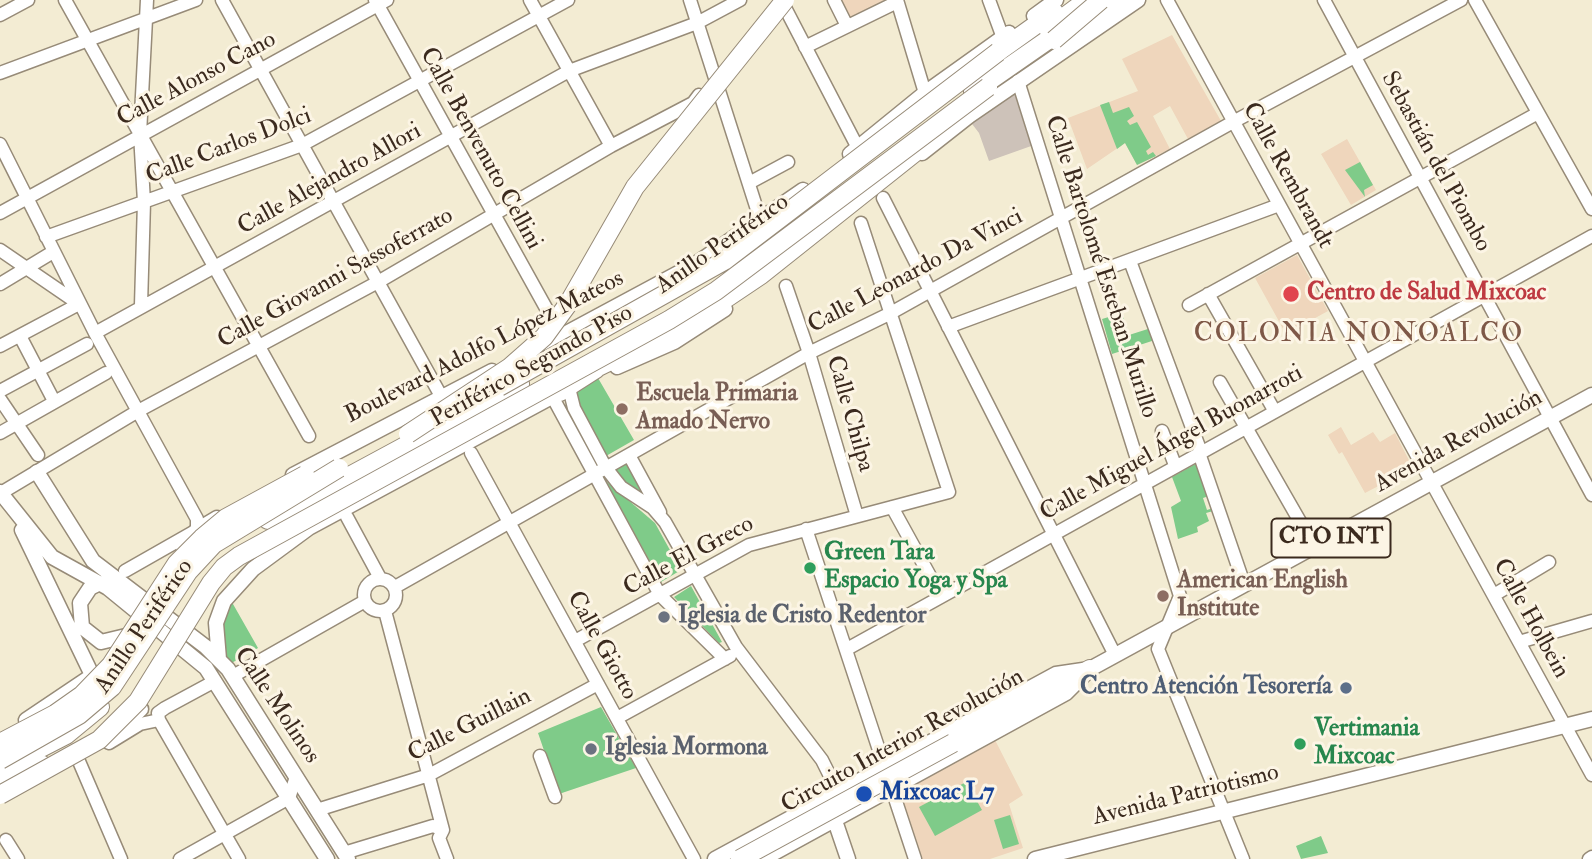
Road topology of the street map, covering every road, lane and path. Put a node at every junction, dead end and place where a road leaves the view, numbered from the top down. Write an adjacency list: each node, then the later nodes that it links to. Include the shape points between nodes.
1 (27, 0): 26 (street)
2 (65, 0): 31 (street)
3 (147, 0): 28 (street)
4 (196, 0): 28 (street)
5 (222, 0): 36 (street)
6 (530, 0): 27 (street)
7 (568, 0): 27 (street, Calle Carlos Dolci)
8 (690, 0): 29 (street)
9 (740, 0): 29 (street, Calle Alejandro Allori)
10 (780, 0): 34 (street); 39 (street); 112 (highway, bridge, via 635,187 569,304 544,337 510,367)
11 (834, 0): 30 (street)
12 (989, 0): 33 (street)
13 (1056, 0): 33 (main road, Boulevard Adolfo López Mateos)
14 (1072, 0): 33 (highway, Periférico Segundo Piso)
15 (1087, 0): 44 (highway, Anillo Periférico)
16 (1101, 0): 32 (highway, bridge)
17 (1108, 0): 99 (highway, Anillo Periférico, via 1001,71 715,286)
18 (1117, 0): 32 (highway, Periférico Segundo Piso, bridge)
19 (1138, 0): 40 (main road)
20 (1167, 0): 46 (street, Calle Rembrandt)
21 (1324, 0): 35 (street, Sebastián del Piombo)
22 (1461, 0): 35 (street, Calle Leonardo Da Vinci)
23 (1475, 0): 45 (street)
24 (897, 1): 30 (street); 43 (street)
25 (380, 2): 36 (street, Calle Alonso Cano); 41 (street, Calle Benvenuto Cellini)
26 (0, 15)
27 (539, 16): 37 (street); 41 (street, Calle Carlos Dolci)
28 (146, 19): 31 (street); 47 (street)
29 (696, 23): 37 (street, Calle Alejandro Allori); 39 (street)
30 (847, 26): 34 (street)
31 (86, 40): 38 (street); 47 (street)
32 (1054, 40): 42 (highway, Periférico Segundo Piso)
33 (1000, 45): 43 (main road, Boulevard Adolfo López Mateos); 98 (highway, Periférico Segundo Piso, bridge, via 724,261)
34 (805, 47): 52 (street)
35 (1355, 58): 46 (street, Calle Leonardo Da Vinci); 54 (street, Sebastián del Piombo)
36 (261, 70): 47 (street, Calle Alonso Cano); 50 (street)
37 (569, 71): 48 (street, Calle Alejandro Allori); 51 (street)
38 (0, 73)
39 (714, 78): 51 (street, Calle Giovanni Sassoferrato, via 692,103); 55 (street)
40 (1018, 81): 65 (street, Calle Bartolomé Esteban Murillo); 99 (main road, via 701,327)
41 (418, 83): 48 (street, Calle Benvenuto Cellini); 50 (street, Calle Carlos Dolci)
42 (988, 87): 99 (highway, bridge, via 957,119 761,275 694,320); 180 (highway, Periférico Segundo Piso, bridge, via 716,291 239,556 211,583 138,701 99,740)
43 (925, 93): 52 (main road, Boulevard Adolfo López Mateos)
44 (935, 109): 98 (highway, bridge, via 899,123 701,267 591,326); 150 (highway, Anillo Periférico, via 707,277 548,370 230,540 208,556)
45 (1538, 113): 54 (street); 62 (street)
46 (1233, 122): 61 (street, Calle Rembrandt); 65 (street, Calle Leonardo Da Vinci)
47 (140, 134): 56 (street); 57 (street, Calle Alonso Cano); 59 (street)
48 (450, 138): 60 (street, Calle Alejandro Allori); 64 (street, Calle Benvenuto Cellini)
49 (0, 144): 57 (street)
50 (302, 145): 56 (street, Calle Carlos Dolci); 60 (street)
51 (611, 146): 64 (street, Calle Giovanni Sassoferrato)
52 (858, 148): 66 (main road, Boulevard Adolfo López Mateos)
53 (788, 162): 55 (street)
54 (1420, 178): 70 (street); 82 (street, Sebastián del Piombo)
55 (749, 183): 66 (street)
56 (172, 194): 59 (street, Calle Carlos Dolci); 74 (street)
57 (26, 197): 63 (street, Calle Alonso Cano); 69 (street)
58 (883, 198): 80 (street)
59 (144, 202): 69 (street, Calle Carlos Dolci); 84 (street)
60 (334, 202): 74 (street, Calle Alejandro Allori); 77 (street)
61 (1279, 205): 70 (street, Calle Rembrandt); 73 (street)
62 (1592, 208)
63 (0, 213)
64 (493, 216): 77 (street, Calle Giovanni Sassoferrato); 94 (street, Calle Benvenuto Cellini, via 554,316)
65 (1063, 217): 76 (street, Calle Bartolomé Esteban Murillo); 80 (street, Calle Leonardo Da Vinci)
66 (761, 222): 94 (main road, Boulevard Adolfo López Mateos, via 697,263)
67 (861, 223): 86 (street)
68 (1592, 236): 82 (street, Calle Miguel Ángel Buonarroti)
69 (46, 237): 72 (street)
70 (1301, 244): 81 (street); 93 (street, Calle Rembrandt)
71 (0, 250): 75 (street)
72 (53, 252): 75 (street); 83 (street)
73 (1130, 261): 76 (street); 114 (street)
74 (212, 267): 84 (street, Calle Alejandro Allori); 91 (street)
75 (27, 268): 78 (street); 83 (street)
76 (1082, 277): 87 (street); 122 (street, Calle Bartolomé Esteban Murillo)
77 (378, 282): 91 (street, Calle Giovanni Sassoferrato); 102 (street)
78 (0, 284)
79 (786, 286): 92 (street, Calle Chilpa)
80 (930, 291): 86 (street, Calle Leonardo Da Vinci); 87 (street)
81 (1208, 294): 85 (street); 106 (street)
82 (1483, 295): 93 (street, Calle Miguel Ángel Buonarroti); 107 (street, Sebastián del Piombo)
83 (79, 304): 88 (street); 89 (street)
84 (141, 305): 89 (street, Calle Alejandro Allori)
85 (1189, 305)
86 (889, 314): 92 (street, Calle Leonardo Da Vinci); 126 (street, Calle El Greco, via 949,492)
87 (948, 327): 135 (street)
88 (20, 336): 90 (street); 95 (street)
89 (91, 338): 95 (street, Calle Alejandro Allori); 105 (street)
90 (0, 346)
91 (258, 346): 105 (street, Calle Giovanni Sassoferrato); 113 (street)
92 (810, 353): 117 (street, Calle Leonardo Da Vinci); 128 (street, Calle Chilpa)
93 (1365, 360): 106 (street, Calle Miguel Ángel Buonarroti); 123 (street, Calle Rembrandt)
94 (505, 365): 102 (main road, Boulevard Adolfo López Mateos)
95 (38, 370): 100 (street, Calle Alejandro Allori); 104 (street)
96 (106, 373): 104 (street)
97 (1220, 382): 109 (street)
98 (499, 387): 112 (highway, Periférico Segundo Piso, bridge)
99 (558, 390): 120 (street); 120 (street, via 575,408); 132 (main road); 150 (highway, Anillo Periférico, via 236,550 208,576)
100 (0, 391)
101 (1592, 394): 107 (main road, Avenida Revolución / CTO INT)
102 (441, 396): 134 (main road, Boulevard Adolfo López Mateos)
103 (0, 399): 108 (street)
104 (54, 401): 108 (street)
105 (138, 411): 121 (street, Calle Giovanni Sassoferrato); 134 (street, via 195,513)
106 (1274, 411): 109 (street, Calle Miguel Ángel Buonarroti)
107 (1550, 418): 123 (main road, Avenida Revolución / CTO INT); 125 (street, Sebastián del Piombo)
108 (17, 424): 111 (street); 116 (street)
109 (1245, 427): 114 (street, Calle Miguel Ángel Buonarroti); 136 (street)
110 (1162, 431): 118 (street)
111 (0, 433)
112 (408, 434): 119 (highway, Periférico Segundo Piso)
113 (309, 436)
114 (1200, 452): 118 (street, Calle Miguel Ángel Buonarroti); 142 (street)
115 (471, 453): 130 (street, Calle Giotto)
116 (38, 455)
117 (629, 455): 120 (street, Calle Leonardo Da Vinci); 131 (street)
118 (1175, 466): 122 (street, Calle Miguel Ángel Buonarroti)
119 (339, 468): 171 (highway, bridge, via 305,475 218,525 177,563 111,665 82,695); 175 (highway, Periférico Segundo Piso, bridge, via 214,544 188,572 111,687 79,715)
120 (601, 471): 130 (street, Calle Leonardo Da Vinci); 131 (street); 145 (street)
121 (37, 472): 124 (street, Calle Giovanni Sassoferrato); 159 (main road, Calle Molinos, via 93,561)
122 (1145, 483): 135 (street, Calle Miguel Ángel Buonarroti); 152 (street, Calle Bartolomé Esteban Murillo, via 1180,596)
123 (1431, 483): 136 (main road, Avenida Revolución / CTO INT); 147 (street, Calle Holbein)
124 (0, 492): 127 (main road, Calle Molinos)
125 (1592, 495)
126 (892, 507): 128 (street, Calle El Greco); 146 (street)
127 (16, 516): 141 (main road, Calle Molinos, via 61,564); 162 (main road)
128 (857, 516): 133 (street, Calle El Greco)
129 (347, 517): 140 (street)
130 (509, 521): 143 (street, Calle Leonardo Da Vinci); 153 (street, Calle Giotto)
131 (665, 522): 139 (street)
132 (313, 525): 150 (main road, via 229,573); 159 (main road, via 253,569 223,601 216,623)
133 (806, 529): 139 (street, Calle El Greco, via 749,545); 155 (street)
134 (197, 530): 138 (street); 144 (main road, Boulevard Adolfo López Mateos)
135 (1054, 533): 146 (street, Calle Miguel Ángel Buonarroti); 157 (street)
136 (1314, 546): 142 (main road, Avenida Revolución / CTO INT)
137 (1549, 562): 147 (street)
138 (125, 571)
139 (696, 575): 145 (street, Calle El Greco); 156 (street)
140 (380, 578): 143 (street); 148 (street, via 365,589)
141 (100, 583): 162 (main road, via 90,588 80,603 82,627 101,642 128,633); 164 (main road, Calle Molinos, via 197,658)
142 (1244, 584): 152 (main road, Avenida Revolución / CTO INT)
143 (395, 587): 149 (street, via 396,601)
144 (151, 595)
145 (660, 595): 153 (street, Calle El Greco); 160 (street)
146 (941, 596): 155 (street, Calle Miguel Ángel Buonarroti)
147 (1493, 596): 154 (street, Calle Holbein)
148 (365, 601): 149 (street, via 374,610); 163 (street)
149 (385, 611): 177 (street)
150 (184, 612): 158 (highway, Anillo Periférico, bridge)
151 (1592, 621): 154 (street)
152 (1168, 626): 157 (main road, Avenida Revolución / CTO INT); 186 (street, Calle Bartolomé Esteban Murillo, via 1158,649)
153 (575, 641): 165 (street, Calle Giotto)
154 (1519, 642): 169 (street, Calle Holbein)
155 (847, 649): 176 (street)
156 (738, 650): 160 (street); 184 (street, via 821,760 831,778)
157 (1115, 655): 161 (main road, Avenida Revolución / CTO INT)
158 (157, 658): 172 (main road, via 143,707); 180 (highway, Anillo Periférico)
159 (219, 659): 163 (main road, Calle Molinos)
160 (725, 659): 166 (street)
161 (1090, 669): 176 (main road, Avenida Revolución / CTO INT, via 1056,674); 181 (main road, Avenida Revolución / CTO INT, via 1066,693); 201 (highway, Circuito Interior Revolución / CTO INT, bridge)
162 (92, 675): 170 (main road)
163 (233, 676): 179 (main road, Calle Molinos)
164 (215, 681): 168 (street, via 164,708 158,713); 183 (main road, Calle Molinos)
165 (598, 684): 166 (street, Calle Giotto); 177 (street, Calle Guillain)
166 (617, 718): 199 (street, Calle Giotto)
167 (1592, 719): 169 (main road, Avenida Patriotismo)
168 (159, 720): 172 (street, via 140,724); 189 (street)
169 (1565, 725): 178 (street, Calle Holbein); 186 (main road, Avenida Patriotismo)
170 (0, 735)
171 (0, 743)
172 (104, 745): 174 (main road)
173 (540, 756): 182 (street)
174 (78, 758): 180 (main road); 194 (street)
175 (0, 760)
176 (883, 767): 181 (street); 184 (main road, Avenida Revolución / CTO INT)
177 (429, 775): 185 (street, Calle Guillain); 188 (street)
178 (1592, 775)
179 (296, 777): 183 (street); 185 (main road, Calle Molinos)
180 (3, 788)
181 (891, 789): 187 (main road, Avenida Revolución / CTO INT); 204 (street)
182 (555, 797)
183 (289, 798): 189 (street); 197 (main road, Calle Molinos)
184 (828, 798): 187 (main road); 200 (main road, Avenida Revolución / CTO INT)
185 (317, 810): 191 (main road, Calle Molinos)
186 (1225, 810): 192 (main road, Avenida Patriotismo); 205 (street, Calle Bartolomé Esteban Murillo)
187 (835, 819): 202 (main road, Avenida Revolución / CTO INT); 203 (main road)
188 (443, 830): 191 (street, via 433,827); 198 (street, via 439,838)
189 (225, 834): 195 (street); 196 (street)
190 (6, 840): 193 (street)
191 (346, 856)
192 (1044, 858)
193 (18, 859)
194 (121, 859)
195 (180, 859)
196 (239, 859)
197 (327, 859)
198 (447, 859)
199 (694, 859)
200 (715, 859)
201 (740, 859)
202 (763, 859)
203 (848, 859)
204 (915, 859)
205 (1243, 859)

